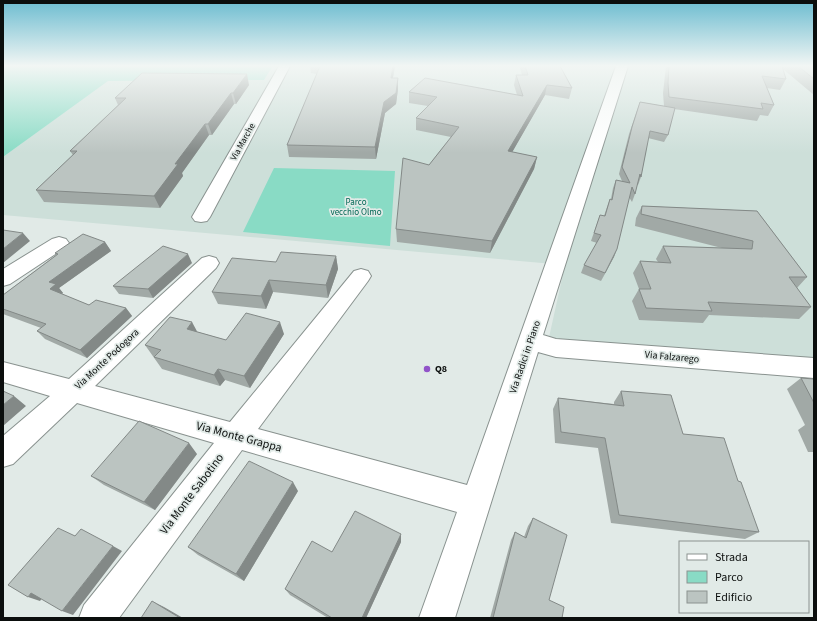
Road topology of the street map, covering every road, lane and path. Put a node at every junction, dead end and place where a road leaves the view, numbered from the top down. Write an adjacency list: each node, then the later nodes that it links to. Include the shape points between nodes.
1 (269, 95): 3 (street, Via Marche)
2 (613, 95): 8 (street, Via Radici in Piano)
3 (201, 217)
4 (59, 243): 7 (street)
5 (209, 263): 11 (street, Via Monte Podogora)
6 (361, 276): 12 (street, Via Monte Sabotino)
7 (3, 279)
8 (530, 341): 9 (street, Via Falzarego, via 556,348); 14 (street, Via Radici in Piano)
9 (814, 368)
10 (3, 372): 11 (street, Via Monte Grappa)
11 (73, 391): 12 (street, Via Monte Grappa); 13 (street, Via Monte Podogora)
12 (236, 436): 14 (street, Via Monte Grappa); 15 (street, Via Monte Sabotino)
13 (3, 454)
14 (475, 502): 16 (street, Via Radici in Piano)
15 (97, 618)
16 (437, 618)

